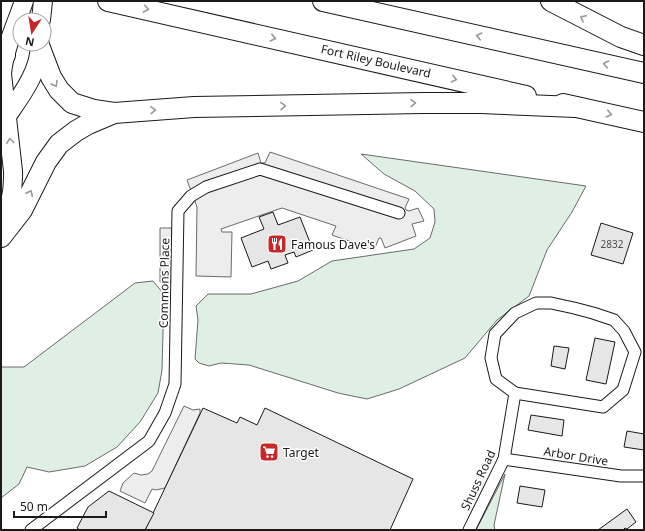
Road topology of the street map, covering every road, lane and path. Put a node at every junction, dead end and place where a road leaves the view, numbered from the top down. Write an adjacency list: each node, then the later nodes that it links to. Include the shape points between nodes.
1 (24, 1): 10 (main road)
2 (43, 1): 6 (main road)
3 (108, 1): 12 (highway, Fort Riley Boulevard, one-way to 12)
4 (323, 1): 11 (highway, one-way to 4)
5 (551, 1): 7 (highway, one-way to 5, via 621,37)
6 (42, 12)
7 (644, 45)
8 (39, 52): 14 (main road, via 32,77)
9 (42, 52): 13 (highway, one-way to 13, via 51,77 72,103 94,110)
10 (3, 56): 14 (main road)
11 (644, 73)
12 (575, 107): 13 (highway, one-way to 12, via 194,107 423,103); 15 (highway, Fort Riley Boulevard, one-way to 15)
13 (114, 112): 17 (highway, one-way to 13, via 22,210 40,172 59,144 88,124)
14 (4, 121): 17 (main road, one-way to 14, via 13,185)
15 (644, 122)
16 (400, 213): 21 (street, Commons Place, via 260,169 206,187 191,196 178,211 175,384 165,413 149,441)
17 (1, 236)
18 (515, 393): 18 (street, via 603,407 623,390 635,352 624,331 614,320 574,308 536,303 515,313 495,334 491,358 496,379); 19 (street, Shuss Road)
19 (504, 459): 20 (street, Arbor Drive, via 621,476); 22 (street, Shuss Road)
20 (644, 476)
21 (31, 530)
22 (469, 530)

